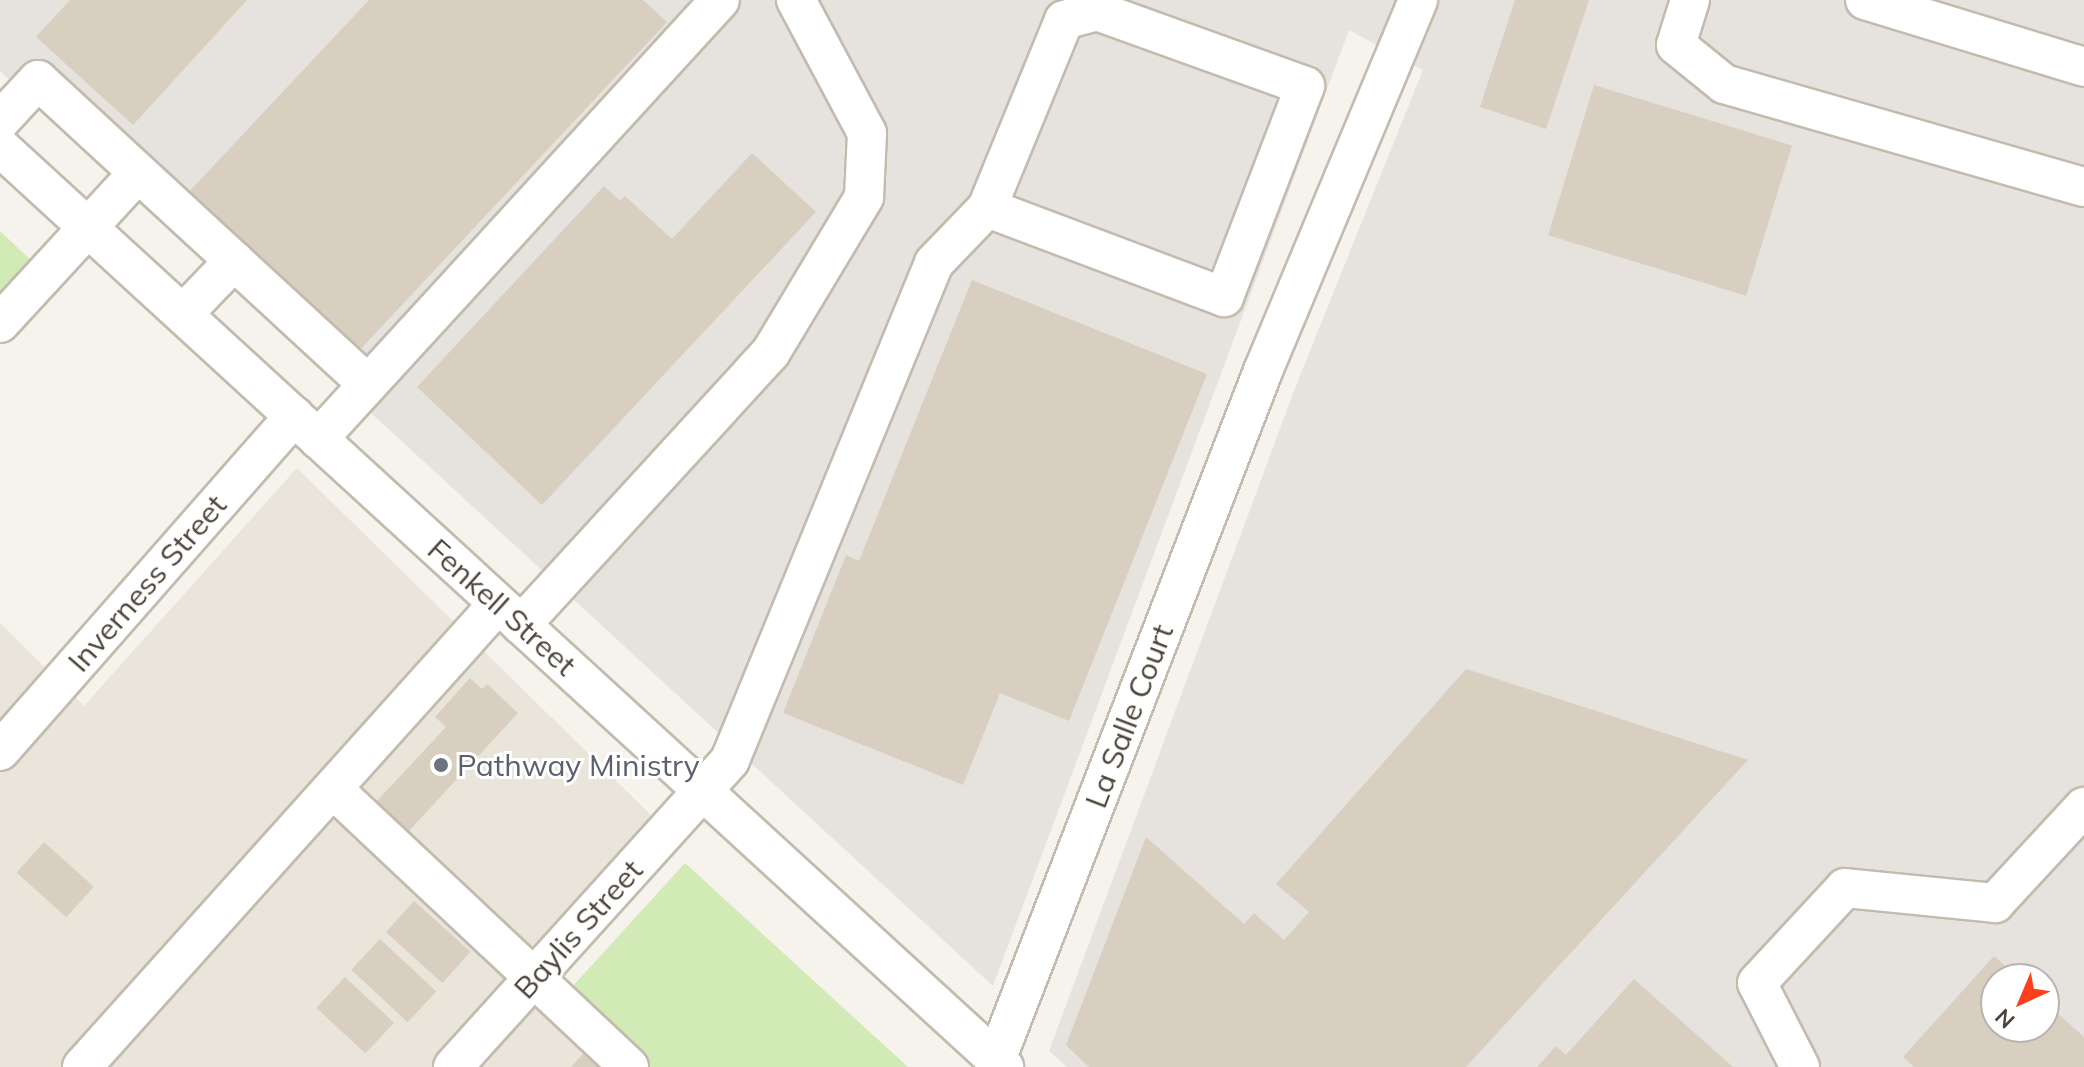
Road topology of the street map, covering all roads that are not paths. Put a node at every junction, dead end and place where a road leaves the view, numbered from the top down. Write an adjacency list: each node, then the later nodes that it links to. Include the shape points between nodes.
1 (720, 0): 16 (street, Inverness Street)
2 (796, 0): 18 (street, via 867,133 864,197 771,352)
3 (1418, 0): 24 (street, La Salle Court, via 1263,371)
4 (1690, 0): 10 (street, via 1676,45 1724,84)
5 (1865, 0): 6 (street)
6 (2084, 67)
7 (0, 121): 9 (street, via 38,80)
8 (0, 147): 12 (street, Fenkell Street)
9 (138, 173): 12 (street); 13 (street)
10 (2084, 187)
11 (987, 208): 11 (street, via 1064,20 1097,11 1305,86 1224,297); 21 (street, Baylis Street, via 934,263 730,760)
12 (87, 226): 14 (street, Fenkell Street); 15 (street)
13 (234, 261): 14 (street); 16 (street)
14 (183, 314): 17 (street, Fenkell Street)
15 (0, 323)
16 (367, 384): 17 (street, Inverness Street)
17 (306, 428): 18 (street, Fenkell Street); 19 (street, Inverness Street)
18 (510, 614): 20 (street); 21 (street, Fenkell Street)
19 (0, 751)
20 (333, 789): 23 (street); 25 (street)
21 (702, 790): 23 (street, Baylis Street); 24 (street, Fenkell Street)
22 (2084, 807): 28 (street, via 1995,903 1845,888 1757,983)
23 (534, 979): 26 (street, Baylis Street); 27 (street)
24 (1000, 1063)
25 (82, 1067)
26 (453, 1067)
27 (629, 1067)
28 (1800, 1067)

